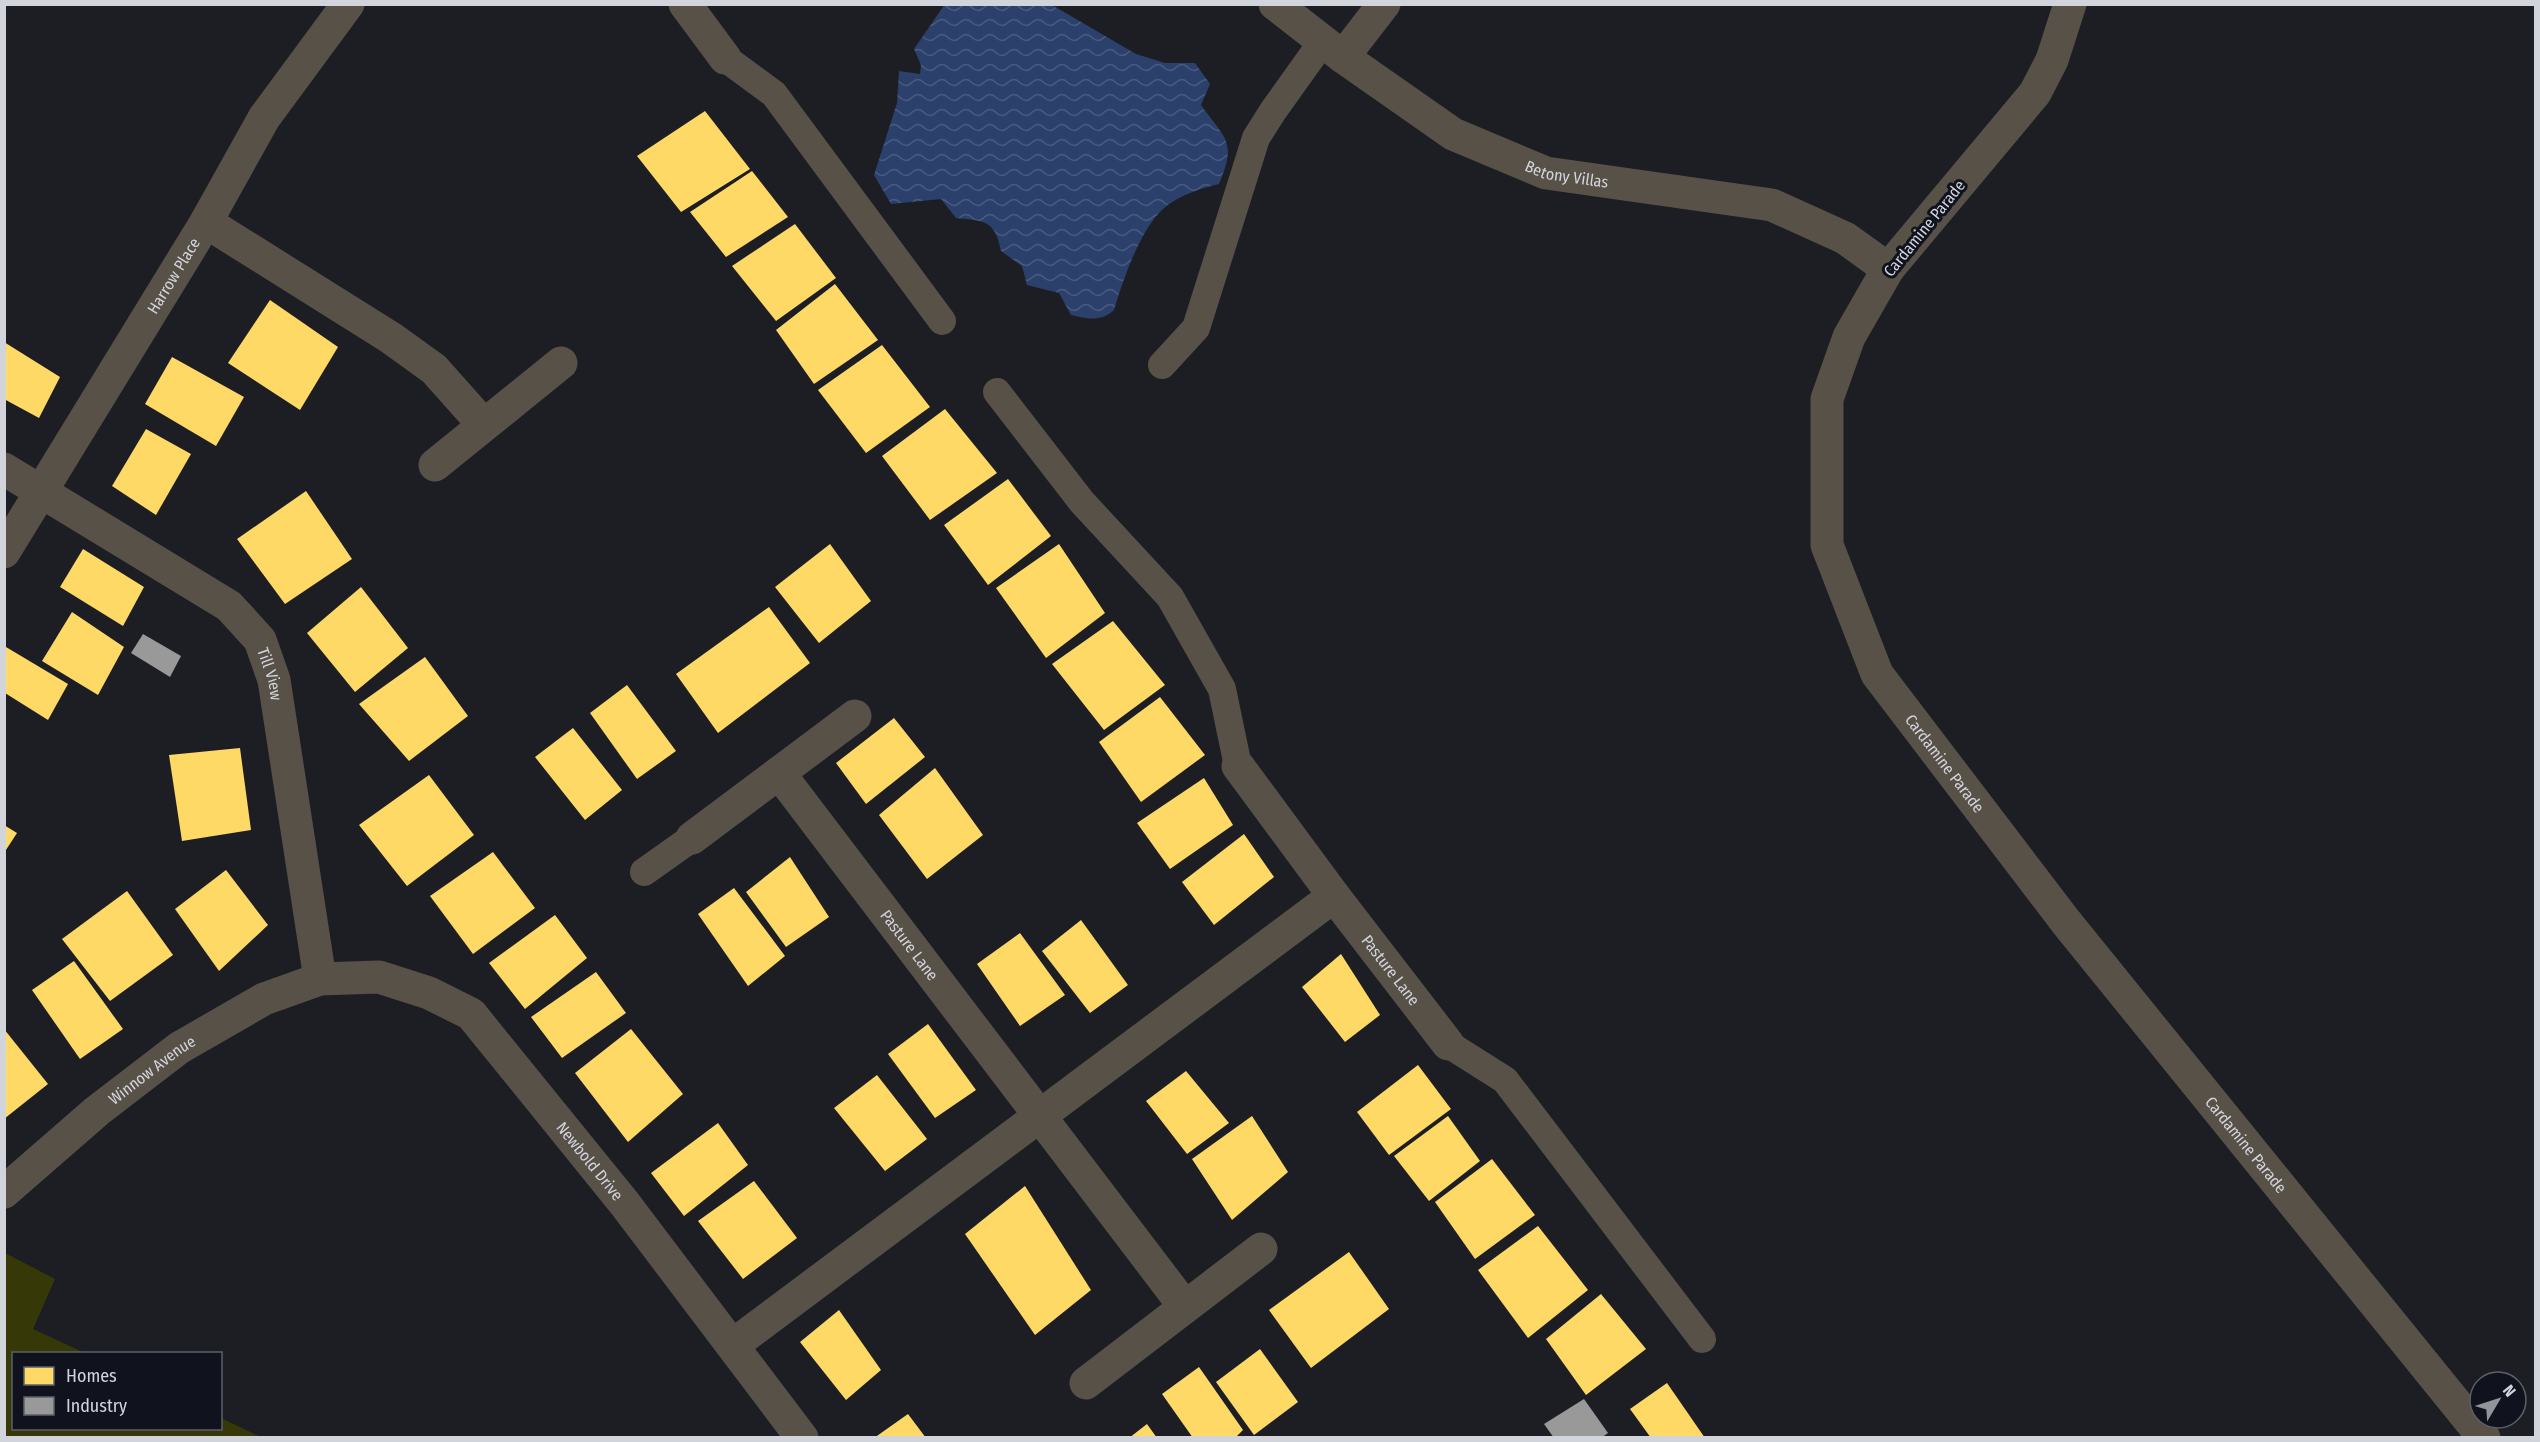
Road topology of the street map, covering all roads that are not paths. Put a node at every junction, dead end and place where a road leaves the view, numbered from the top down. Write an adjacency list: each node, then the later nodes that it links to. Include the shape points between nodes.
1 (348, 4): 8 (street, Harrow Place, via 264,118)
2 (685, 4): 7 (street)
3 (1275, 4): 6 (street, Betony Villas)
4 (1384, 4): 6 (street)
5 (2070, 4): 9 (street, Cardamine Parade, via 2052,60 2035,93)
6 (1333, 49): 9 (street, Betony Villas, via 1453,134 1546,173 1772,205 1845,238); 12 (lane, via 1273,111 1256,138 1196,327)
7 (726, 58): 10 (lane, via 774,94)
8 (206, 222): 14 (street, via 434,369); 17 (street, Harrow Place)
9 (1888, 269): 35 (street, Cardamine Parade, via 1850,338 1827,399 1827,545 1877,674 2066,922)
10 (942, 321)
11 (561, 363): 14 (street)
12 (1162, 365)
13 (997, 392): 20 (lane, via 1082,502 1170,597 1222,689)
14 (483, 424): 15 (street)
15 (435, 465)
16 (4, 470): 17 (street, Till View)
17 (42, 492): 18 (street, Harrow Place); 25 (street, Till View, via 230,606 260,640 274,680)
18 (4, 552)
19 (855, 716): 21 (street)
20 (1238, 765): 24 (street, Pasture Lane)
21 (779, 773): 22 (street); 27 (street, Pasture Lane)
22 (692, 838): 23 (lane)
23 (644, 872)
24 (1334, 896): 26 (street, Pasture Lane); 27 (street)
25 (320, 979): 28 (street, Winnow Avenue, via 264,999 179,1048 97,1111); 32 (street, Newbold Drive, via 379,977 429,993 471,1014 611,1186)
26 (1448, 1044): 31 (lane, via 1505,1080)
27 (1040, 1115): 30 (street, Pasture Lane); 32 (street)
28 (4, 1192)
29 (1261, 1249): 30 (street)
30 (1185, 1307): 33 (street)
31 (1702, 1339)
32 (733, 1345): 34 (street, Newbold Drive)
33 (1086, 1383)
34 (802, 1437)
35 (2484, 1437)

